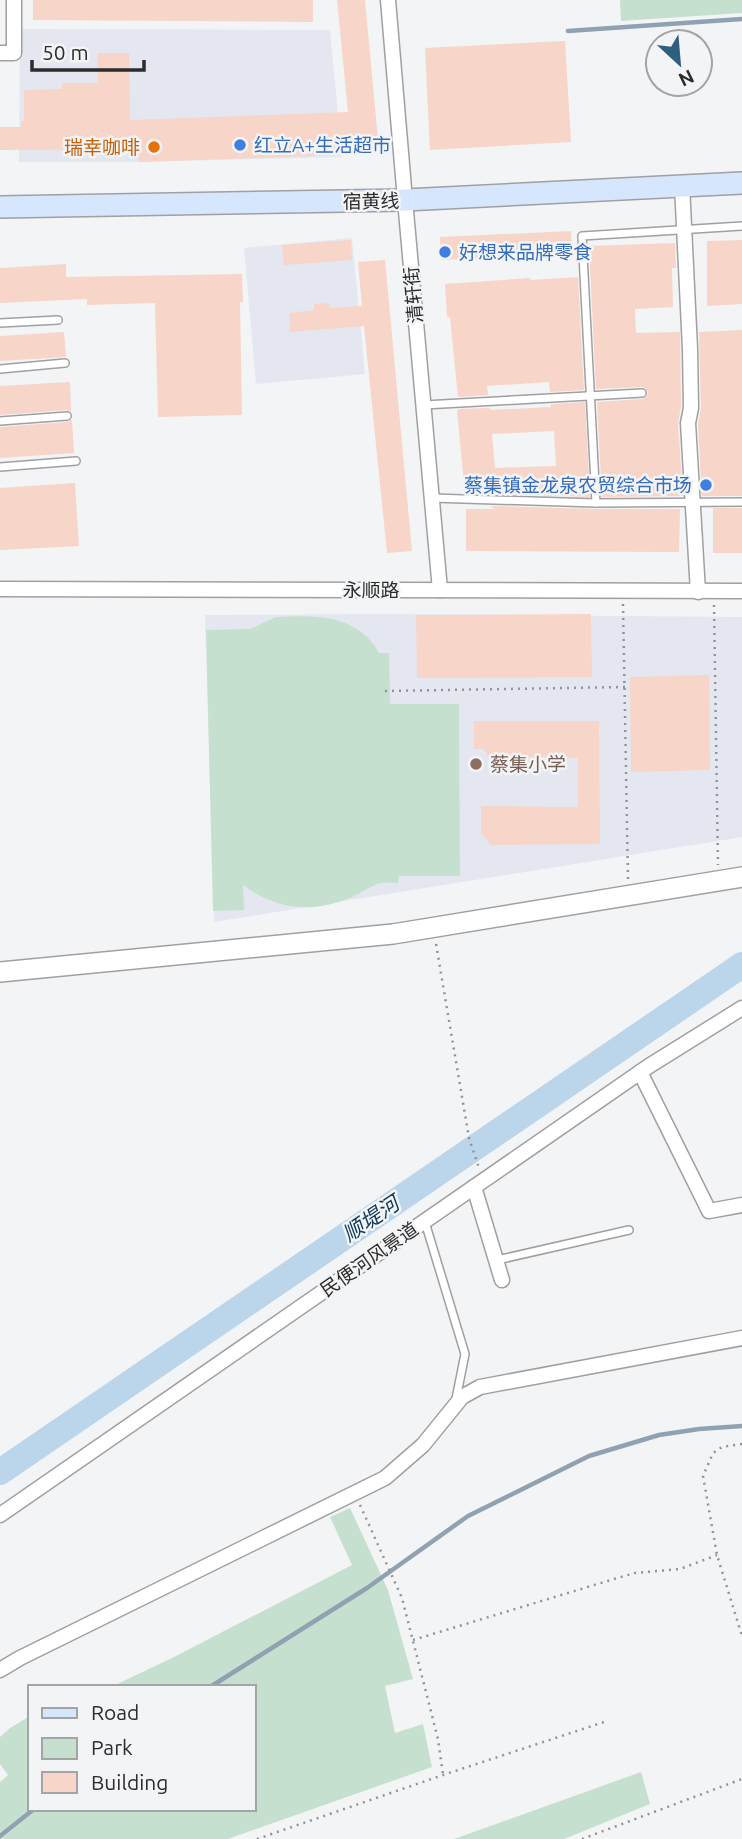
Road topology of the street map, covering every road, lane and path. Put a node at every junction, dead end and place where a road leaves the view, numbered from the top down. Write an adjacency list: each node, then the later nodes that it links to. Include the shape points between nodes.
1 (14, 0): 3 (street, via 14,53)
2 (388, 0): 6 (street, 清轩街)
3 (0, 53)
4 (742, 183): 5 (main road, 宿黄线)
5 (682, 185): 6 (main road, 宿黄线); 9 (street)
6 (405, 200): 7 (main road, 宿黄线); 16 (street, 清轩街)
7 (0, 207)
8 (742, 226): 9 (lane)
9 (685, 231): 15 (lane, via 582,236); 24 (street)
10 (58, 320): 11 (lane)
11 (0, 323)
12 (65, 363): 13 (lane)
13 (0, 369)
14 (642, 393): 15 (lane)
15 (589, 396): 16 (lane); 23 (lane)
16 (424, 405): 21 (street, 清轩街)
17 (67, 416): 18 (lane)
18 (0, 421)
19 (76, 461): 20 (lane)
20 (0, 467)
21 (432, 498): 23 (lane); 26 (street, 清轩街)
22 (742, 502): 24 (lane)
23 (596, 503): 24 (lane)
24 (693, 503): 29 (street)
25 (0, 589): 26 (street, 永顺路)
26 (440, 590): 27 (street, 永顺路)
27 (623, 591): 29 (street, 永顺路); 31 (path)
28 (742, 591): 30 (street, 永顺路)
29 (698, 592): 30 (street, 永顺路)
30 (714, 592): 34 (path)
31 (625, 687): 32 (path); 35 (path)
32 (385, 691)
33 (742, 877): 34 (street)
34 (718, 880): 35 (street)
35 (628, 894): 36 (street)
36 (433, 927): 37 (street); 40 (path, via 469,1138)
37 (0, 972)
38 (742, 1008): 39 (street, 民便河风景道)
39 (640, 1072): 41 (street, 民便河风景道); 42 (street, via 709,1211)
40 (480, 1171)
41 (474, 1187): 43 (street, 民便河风景道); 45 (street)
42 (742, 1205)
43 (424, 1221): 48 (lane, via 465,1354); 51 (street, 民便河风景道)
44 (629, 1230): 45 (lane)
45 (496, 1260): 46 (street)
46 (502, 1280)
47 (742, 1338): 48 (street, via 480,1387)
48 (455, 1406): 50 (street, via 423,1445 385,1478)
49 (742, 1444): 52 (path, via 713,1453 703,1476)
50 (354, 1494): 54 (path, via 402,1598); 55 (street)
51 (0, 1515)
52 (717, 1555): 53 (path); 54 (path, via 680,1569 635,1573)
53 (742, 1636)
54 (413, 1640): 57 (path)
55 (0, 1670)
56 (604, 1722): 57 (path)
57 (443, 1775): 59 (path)
58 (742, 1779): 60 (path)
59 (257, 1839)
60 (582, 1839)

